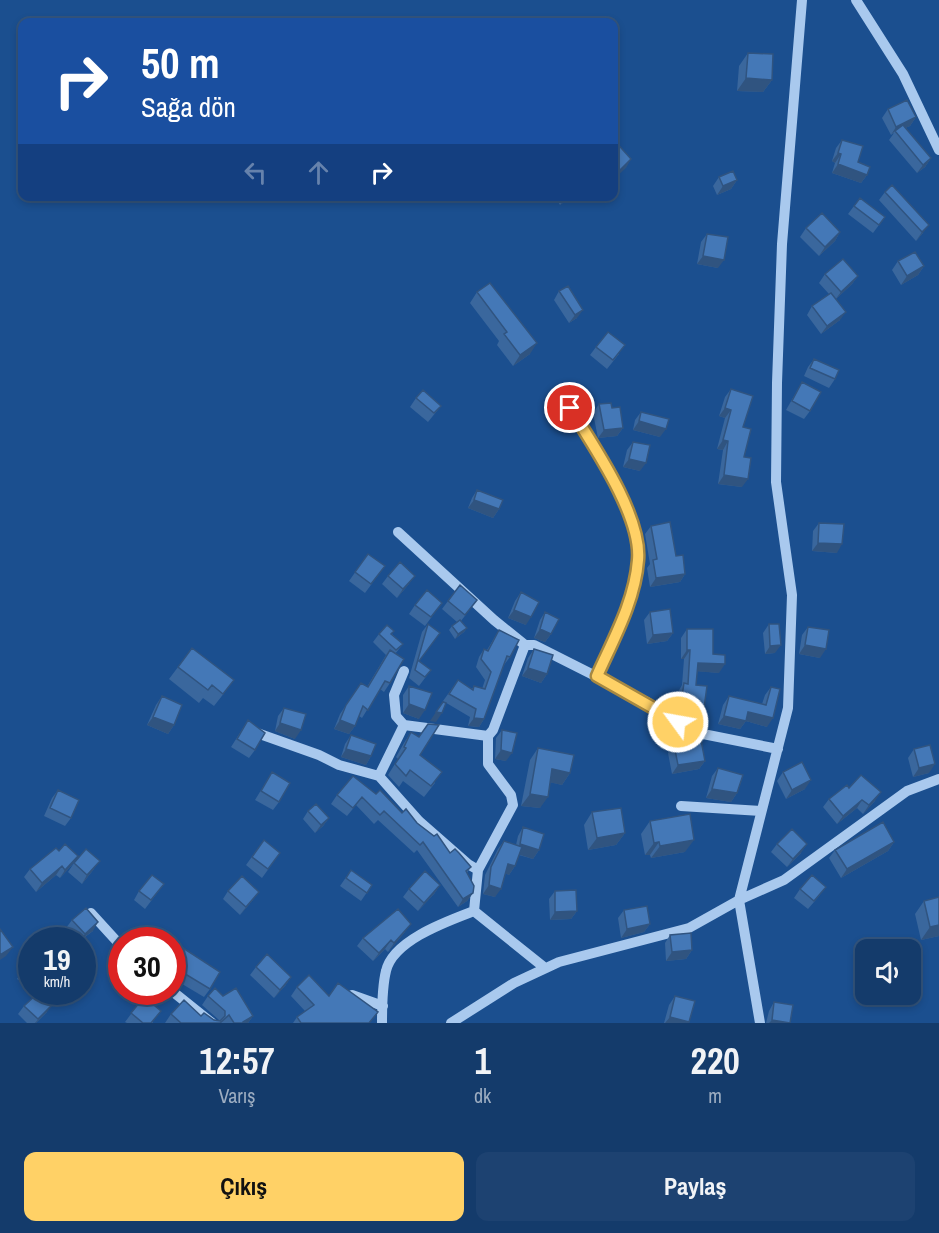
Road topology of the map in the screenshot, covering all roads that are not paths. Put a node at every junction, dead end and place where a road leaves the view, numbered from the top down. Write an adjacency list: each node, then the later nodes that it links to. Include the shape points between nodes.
1 (802, 0): 12 (street, via 782,244 777,383 776,482 792,595 788,708)
2 (856, 0): 3 (street, via 903,74)
3 (939, 150)
4 (570, 408): 8 (street, via 614,477 633,530 638,559 628,606)
5 (398, 532): 6 (street)
6 (525, 645): 8 (street, via 534,645); 11 (street)
7 (404, 671): 9 (street, via 394,695 396,716)
8 (597, 676): 12 (street, via 693,732)
9 (404, 725): 11 (street); 13 (street)
10 (257, 733): 13 (street)
11 (488, 736): 17 (street, via 488,764 511,795 513,805)
12 (778, 748): 16 (street)
13 (379, 776): 17 (street, via 419,821)
14 (939, 779): 18 (street, via 907,791 784,880)
15 (681, 806): 16 (street)
16 (762, 812): 18 (street)
17 (478, 870): 19 (street)
18 (739, 900): 22 (street, via 689,928); 29 (street)
19 (474, 911): 22 (street); 25 (street, via 428,929 397,953 386,969)
20 (91, 913): 21 (street)
21 (108, 932)
22 (545, 968): 28 (street)
23 (352, 995): 25 (street)
24 (186, 1002): 26 (street)
25 (382, 1006): 27 (street)
26 (212, 1023)
27 (382, 1023)
28 (451, 1023)
29 (760, 1023)

